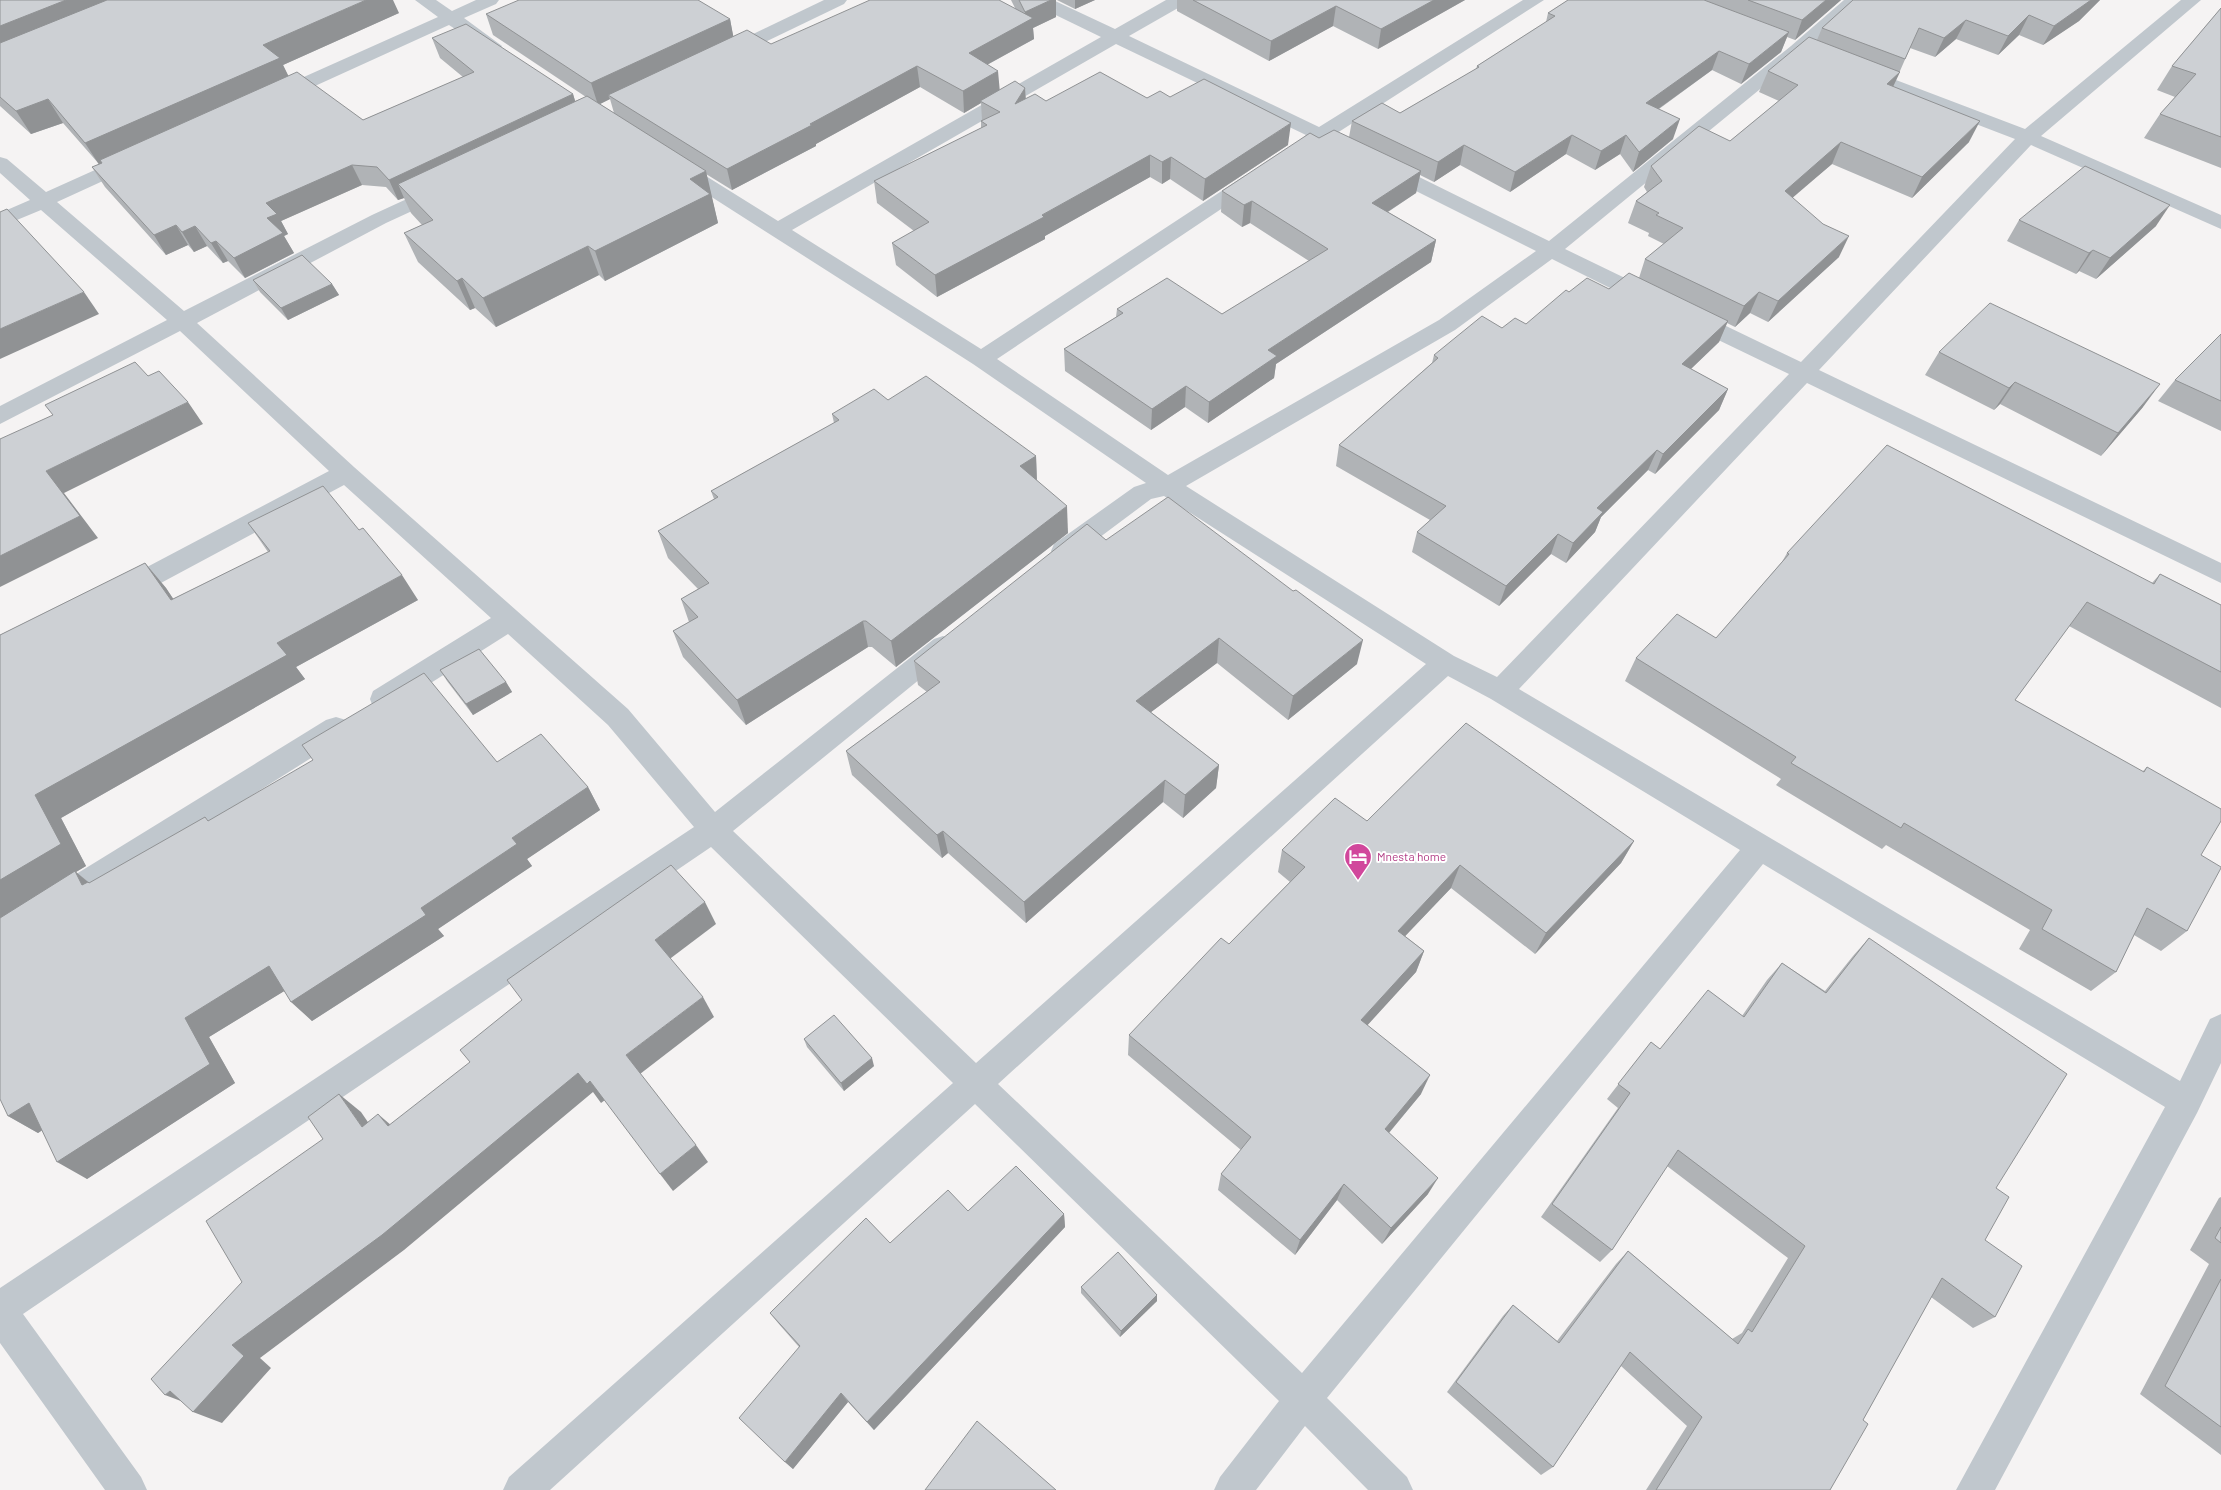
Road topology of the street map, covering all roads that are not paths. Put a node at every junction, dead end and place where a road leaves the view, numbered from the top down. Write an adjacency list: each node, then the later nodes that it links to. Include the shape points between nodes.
1 (424, 0): 9 (street)
2 (490, 0): 9 (street)
3 (838, 0): 14 (street)
4 (1039, 0): 10 (street)
5 (1179, 0): 10 (street)
6 (1535, 0): 17 (street)
7 (1854, 0): 11 (street)
8 (2192, 0): 18 (street)
9 (450, 17): 12 (street); 16 (street)
10 (1113, 37): 17 (street); 26 (street)
11 (1788, 46): 13 (street); 27 (street)
12 (508, 56)
13 (1815, 56)
14 (713, 60)
15 (1843, 67): 18 (street)
16 (260, 103)
17 (1320, 135): 27 (street); 29 (street)
18 (2028, 137): 25 (street); 30 (street)
19 (151, 152): 23 (street)
20 (663, 157): 26 (street)
21 (0, 163): 23 (street)
22 (458, 182): 28 (street)
23 (42, 201): 24 (street); 28 (street)
24 (0, 221)
25 (2221, 223)
26 (777, 230): 29 (street)
27 (1551, 250): 30 (street); 33 (street, via 1448,326)
28 (182, 321): 31 (street); 32 (street)
29 (981, 359): 33 (street)
30 (1802, 372): 35 (street); 40 (street)
31 (0, 416)
32 (346, 473): 36 (street); 37 (street)
33 (1167, 486): 34 (street, via 1143,493); 39 (street)
34 (1044, 566)
35 (2221, 574)
36 (105, 601)
37 (509, 620): 41 (street, via 618,717); 43 (street)
38 (959, 633): 41 (street)
39 (1445, 663): 40 (street); 45 (street)
40 (1500, 691): 42 (street)
41 (713, 830): 45 (street); 47 (street)
42 (1759, 848): 46 (street); 49 (street)
43 (0, 937)
44 (2221, 1029): 46 (street)
45 (975, 1085): 49 (street); 51 (street)
46 (2186, 1102): 54 (street)
47 (0, 1309)
48 (0, 1313): 50 (street)
49 (1303, 1399): 52 (street); 53 (street)
50 (128, 1490)
51 (522, 1490)
52 (1233, 1490)
53 (1394, 1490)
54 (1975, 1490)

